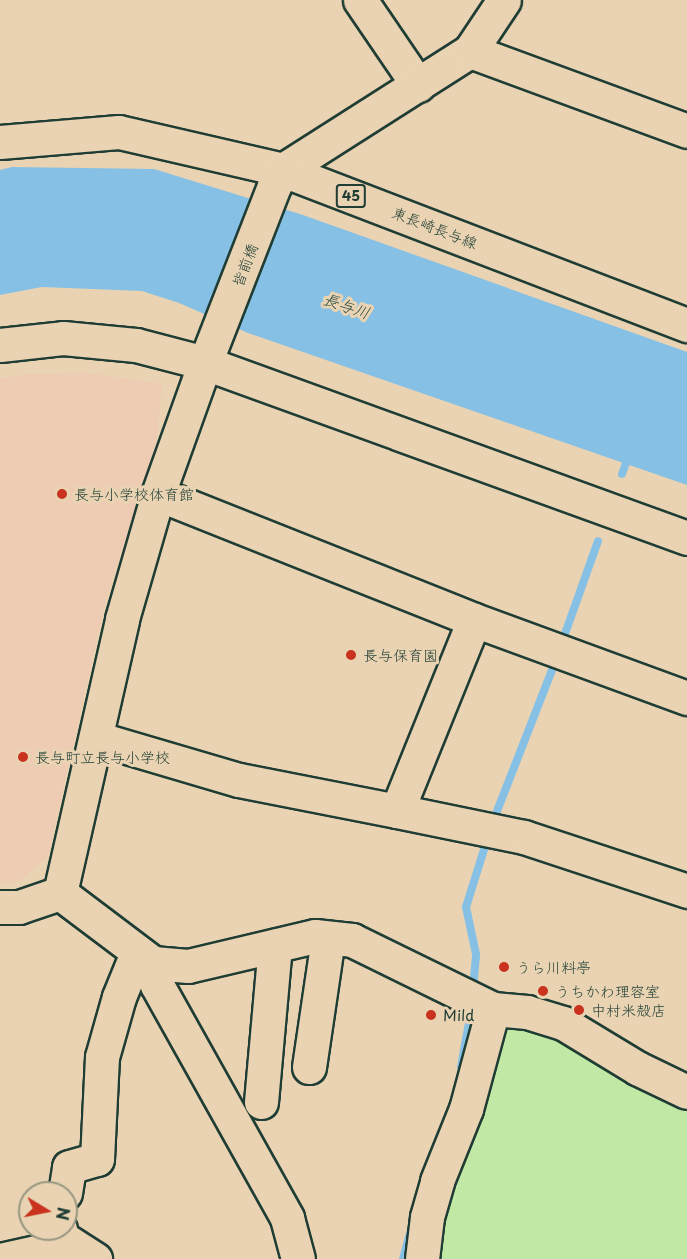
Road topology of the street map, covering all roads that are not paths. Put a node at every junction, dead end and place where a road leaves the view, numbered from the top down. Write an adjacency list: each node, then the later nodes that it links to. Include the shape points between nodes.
1 (360, 0): 4 (street)
2 (504, 0): 3 (street)
3 (470, 51): 4 (street); 5 (street)
4 (418, 85): 7 (street)
5 (687, 131)
6 (0, 141): 7 (street, 東長崎長与線 / 45, via 119,132)
7 (279, 178): 8 (street, 東長崎長与線 / 45); 10 (street, 皆前橋)
8 (687, 326)
9 (0, 345): 10 (street, via 63,338)
10 (209, 353): 11 (street, 皆前橋); 12 (street)
11 (159, 494): 13 (street); 15 (street, 皆前橋, via 122,619)
12 (687, 538)
13 (474, 620): 14 (street); 16 (street)
14 (687, 698)
15 (96, 738): 16 (street, via 239,780); 18 (street, 皆前橋)
16 (397, 811): 17 (street, via 524,837)
17 (687, 891)
18 (60, 893): 19 (street, via 19,907); 22 (street)
19 (0, 907)
20 (328, 938): 21 (street, via 315,936); 23 (street, via 352,940); 24 (street)
21 (275, 946): 22 (street, via 188,966); 26 (street)
22 (145, 958): 27 (street, via 119,998 102,1057 97,1159 69,1167); 32 (street, via 287,1218)
23 (478, 1002): 25 (street, via 563,1023 637,1068); 33 (street, via 466,1109 437,1181 427,1217)
24 (309, 1067)
25 (687, 1092)
26 (261, 1102)
27 (67, 1181)
28 (54, 1241): 30 (street, via 50,1249)
29 (70, 1241): 31 (street)
30 (4, 1259)
31 (95, 1259)
32 (298, 1259)
33 (422, 1259)

